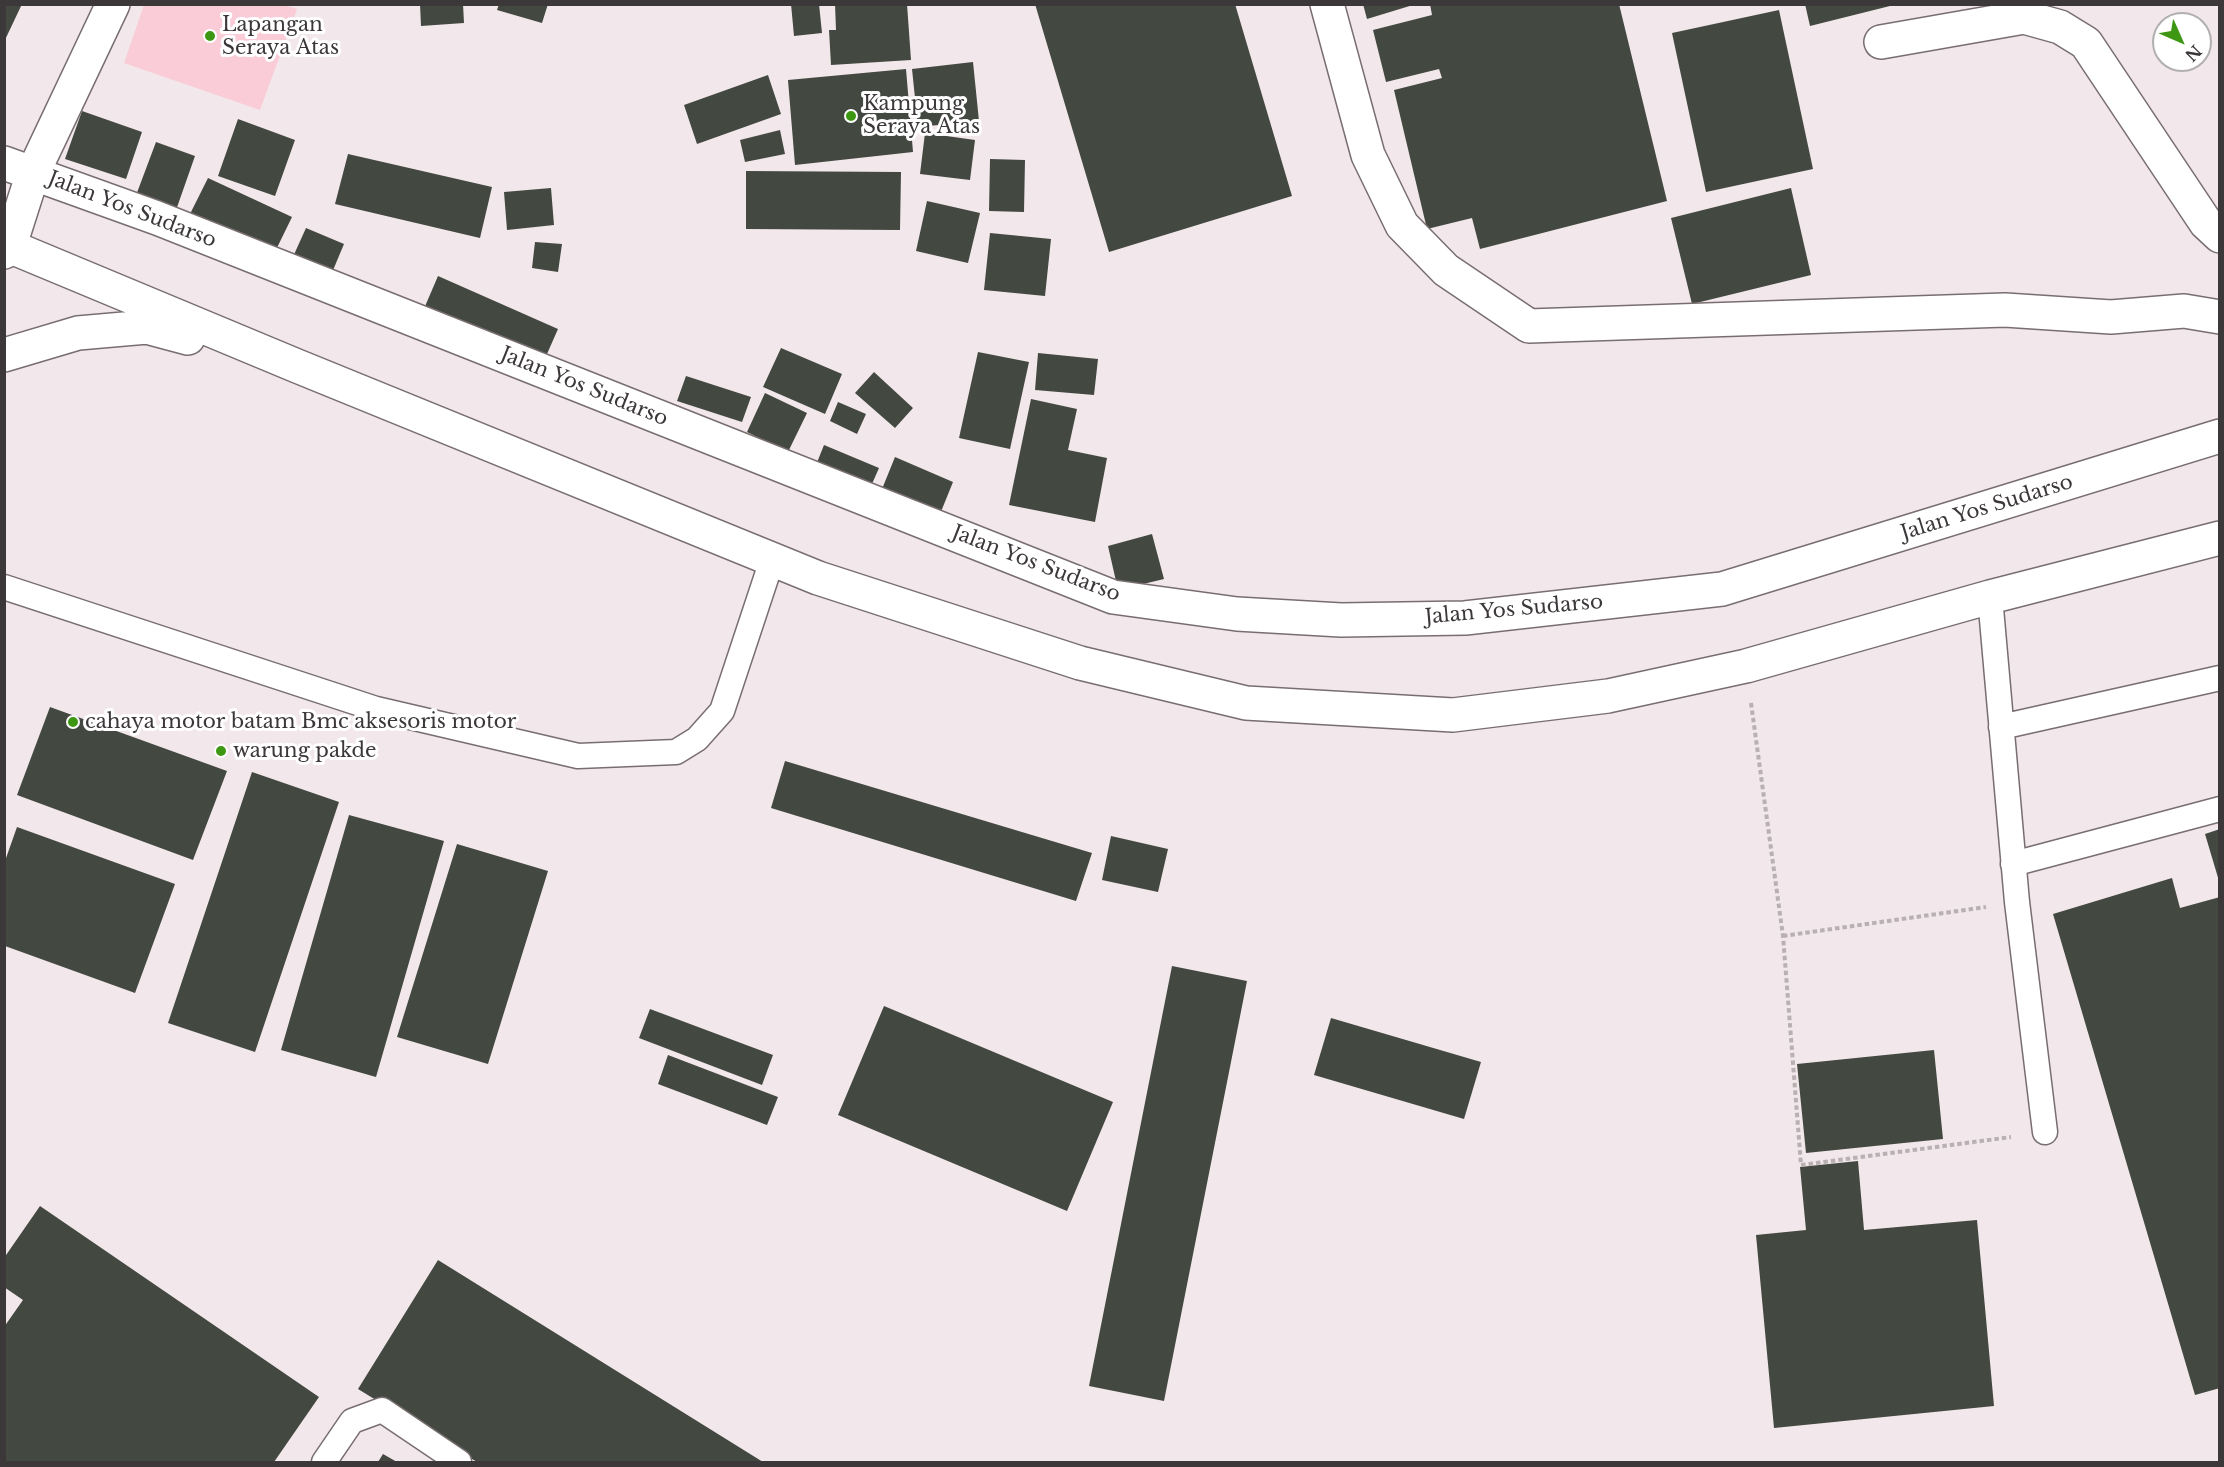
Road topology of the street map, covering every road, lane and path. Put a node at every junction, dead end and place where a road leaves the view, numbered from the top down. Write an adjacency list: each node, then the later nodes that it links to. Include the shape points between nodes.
1 (113, 4): 4 (main road)
2 (1327, 4): 7 (main road, via 1368,155 1402,225 1446,270 1529,326 2005,310 2111,317 2184,311)
3 (1881, 42): 5 (main road, via 2024,17 2060,27 2086,43 2206,223)
4 (19, 168): 6 (main road); 10 (main road, Jalan Yos Sudarso, via 156,218 1113,597 1237,614 1341,620 1465,618 1722,589)
5 (2220, 236)
6 (6, 247): 9 (main road)
7 (2220, 317)
8 (4, 355): 9 (main road, via 78,333 147,327)
9 (297, 366): 12 (main road)
10 (2220, 436)
11 (2220, 538): 14 (main road)
12 (773, 557): 13 (lane, via 722,711 697,739 676,752 578,756 376,710); 15 (main road, via 818,578 1080,663 1246,703 1453,715 1608,696)
13 (4, 587)
14 (1990, 597): 15 (main road); 17 (lane)
15 (1746, 666): 21 (path)
16 (2220, 678): 17 (lane)
17 (2001, 727): 19 (lane)
18 (2220, 809): 19 (lane)
19 (2013, 864): 20 (lane)
20 (2017, 902): 21 (path); 22 (lane)
21 (1783, 936): 22 (path, via 1802,1165)
22 (2045, 1132)
23 (324, 1462): 24 (lane, via 352,1421 382,1410)
24 (459, 1462)

